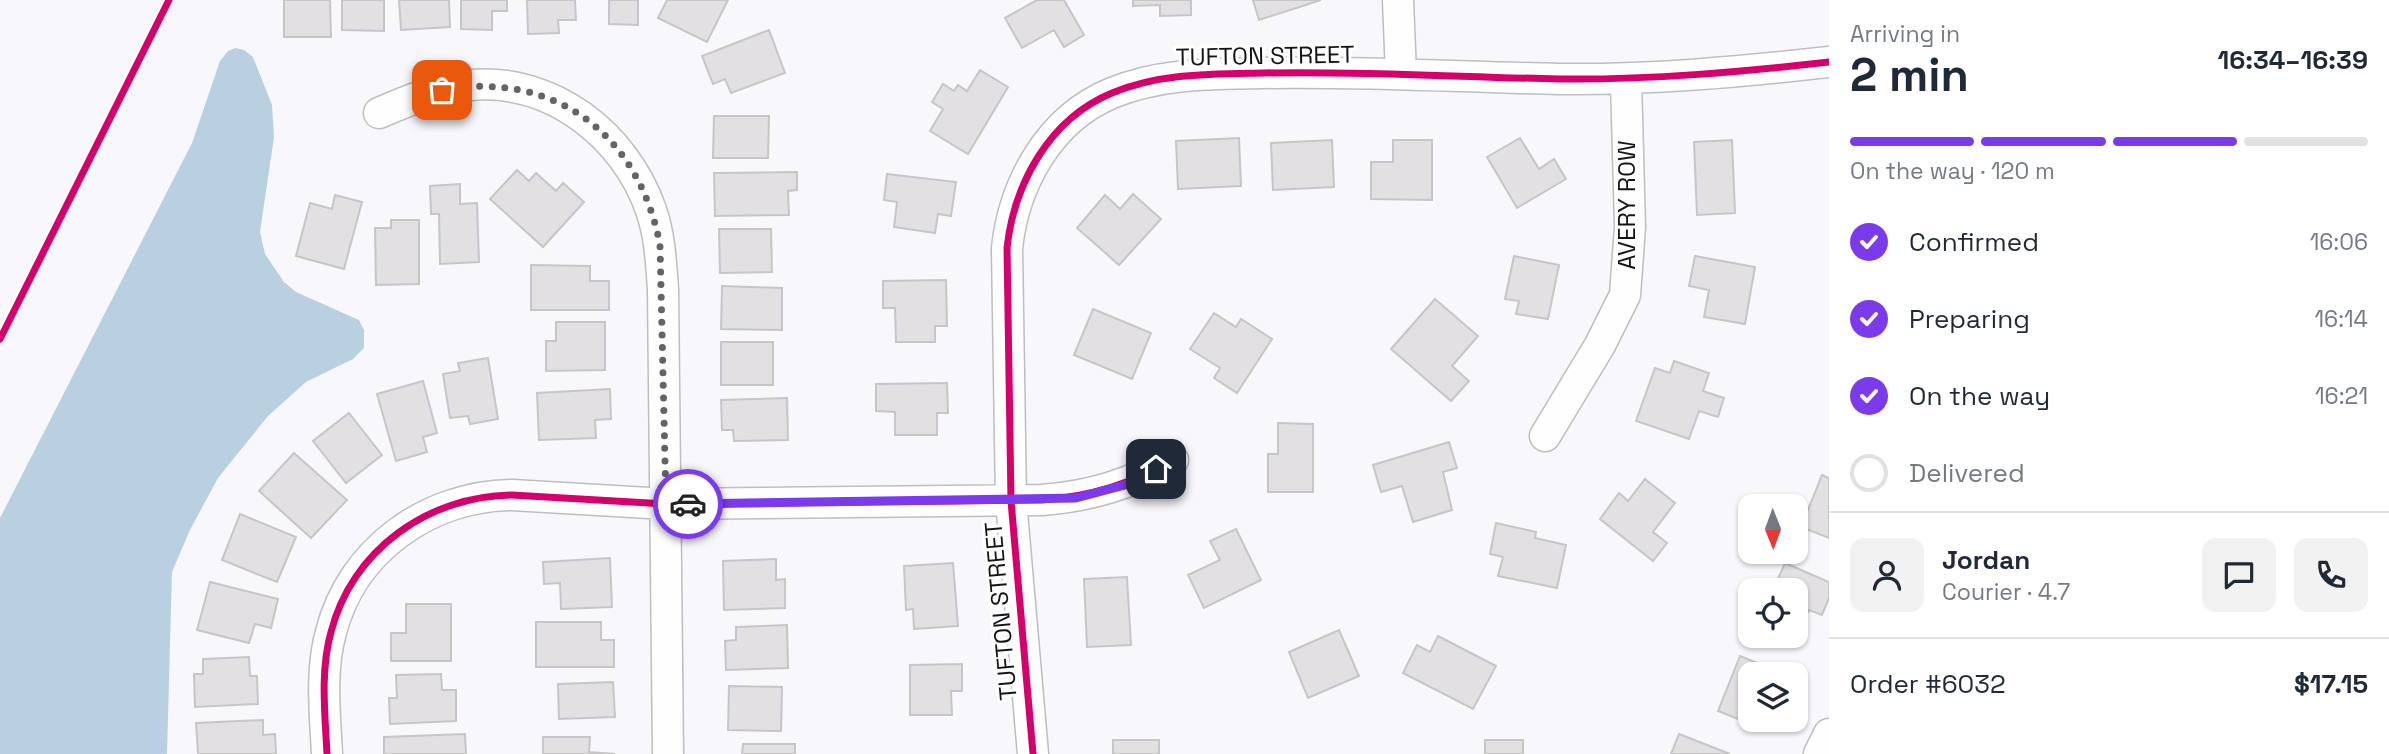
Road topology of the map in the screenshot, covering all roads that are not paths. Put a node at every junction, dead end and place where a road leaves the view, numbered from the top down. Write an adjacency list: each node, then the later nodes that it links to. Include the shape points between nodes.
1 (1398, 0): 3 (street)
2 (1829, 62): 4 (street, TUFTON STREET)
3 (1401, 74): 4 (street, TUFTON STREET); 8 (street, TUFTON STREET, via 1275,73 1156,79 1109,94 1050,140 1022,187 1007,248)
4 (1626, 80): 6 (street, AVERY ROW, via 1630,228 1625,295)
5 (379, 113): 9 (street, via 419,96 470,85 531,90 589,121 631,169 651,210 660,245)
6 (1545, 436)
7 (1173, 460): 8 (street, via 1104,492 1076,498)
8 (1010, 500): 9 (street); 13 (street, TUFTON STREET)
9 (666, 504): 11 (street, via 489,495 452,503 395,535 355,577 331,632 325,668); 12 (street)
10 (1829, 734): 14 (street)
11 (327, 754)
12 (668, 754)
13 (1033, 754)
14 (1819, 754)

